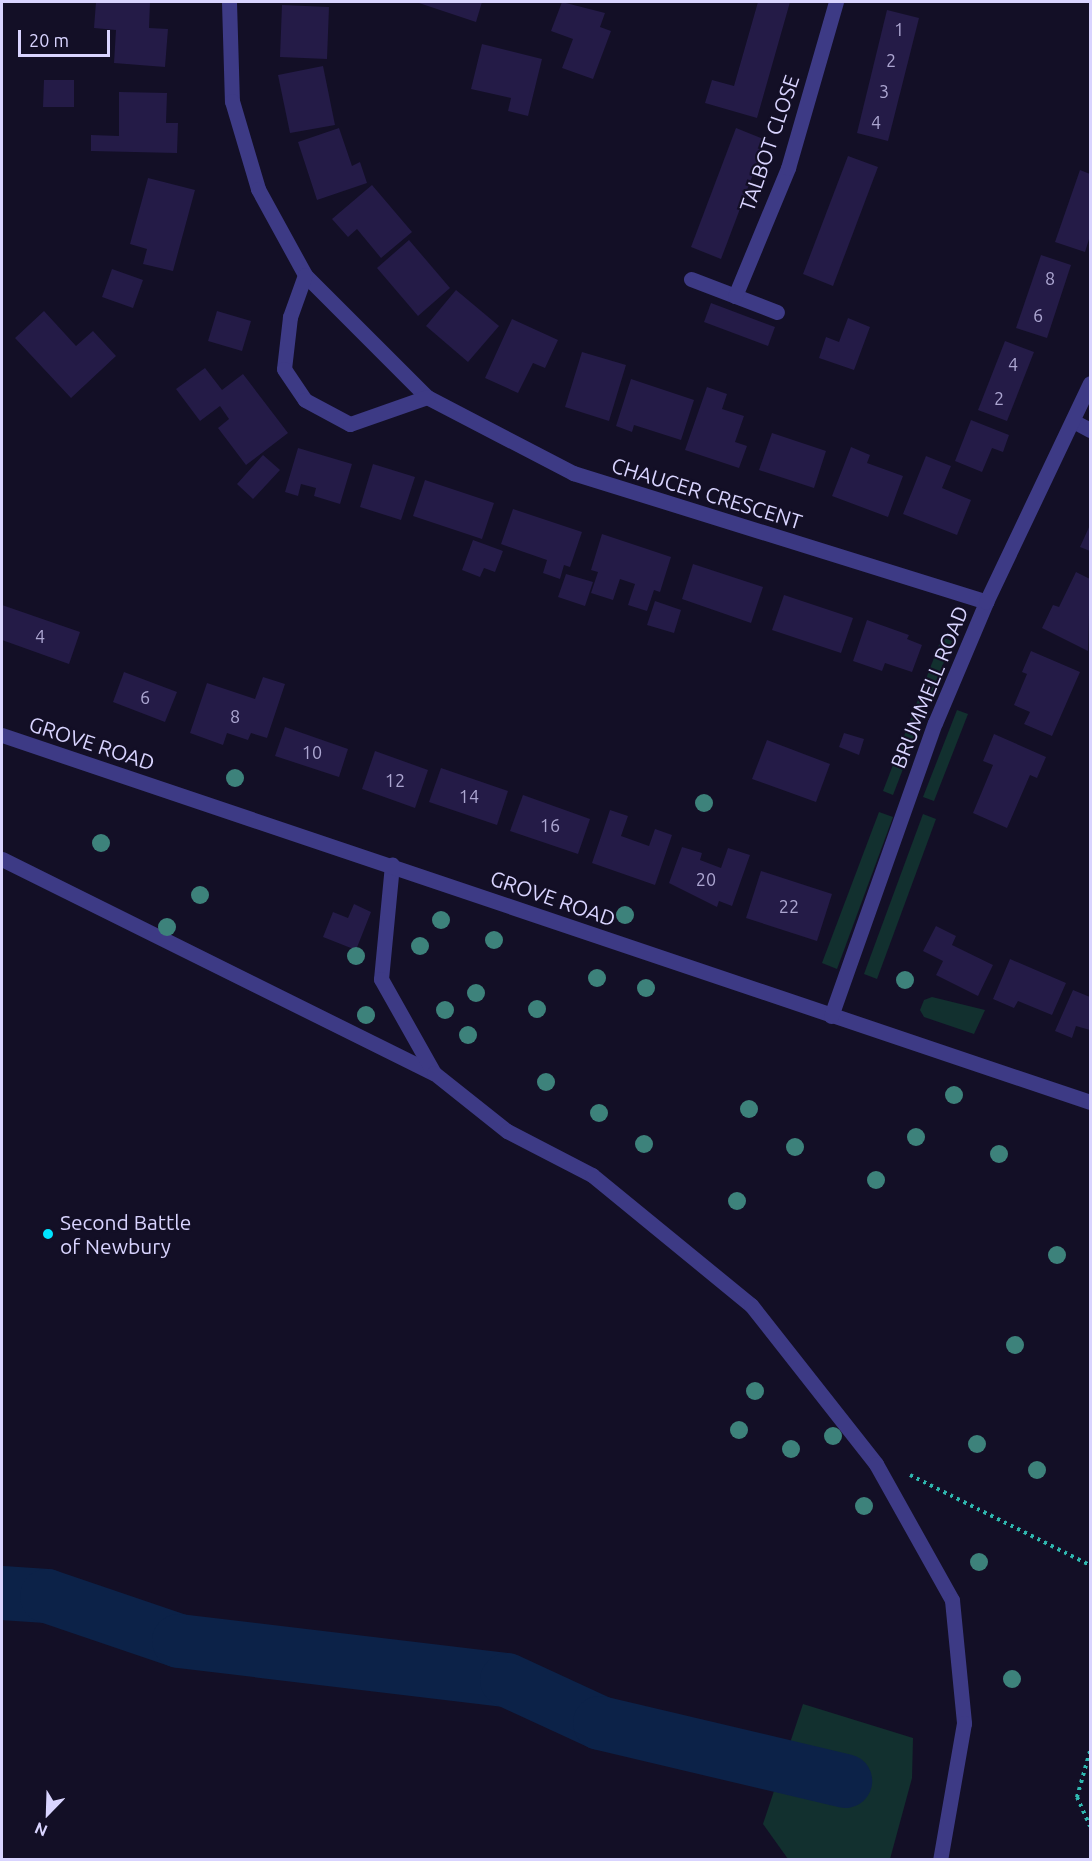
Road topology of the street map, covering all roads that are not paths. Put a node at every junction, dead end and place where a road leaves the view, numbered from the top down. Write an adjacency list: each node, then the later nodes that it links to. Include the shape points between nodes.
1 (229, 2): 3 (street, CHAUCER CRESCENT, via 232,101 258,189)
2 (836, 2): 5 (street, TALBOT CLOSE, via 788,168)
3 (304, 275): 8 (street, CHAUCER CRESCENT); 8 (street, via 290,318 284,369 305,400 350,424)
4 (691, 279): 5 (street)
5 (735, 296): 6 (street)
6 (777, 312)
7 (1090, 383): 9 (street, BRUMMELL ROAD)
8 (427, 397): 11 (street, CHAUCER CRESCENT, via 573,473)
9 (1073, 422): 10 (street); 11 (street, BRUMMELL ROAD)
10 (1090, 430)
11 (986, 602): 15 (street, BRUMMELL ROAD, via 935,723)
12 (2, 735): 14 (street, GROVE ROAD)
13 (2, 859): 16 (street)
14 (392, 865): 15 (street, GROVE ROAD); 16 (street, via 381,979)
15 (831, 1016): 17 (street, GROVE ROAD)
16 (435, 1073): 18 (street, via 507,1131 592,1174 751,1305 876,1464 952,1600 964,1723)
17 (1090, 1102)
18 (940, 1860)

